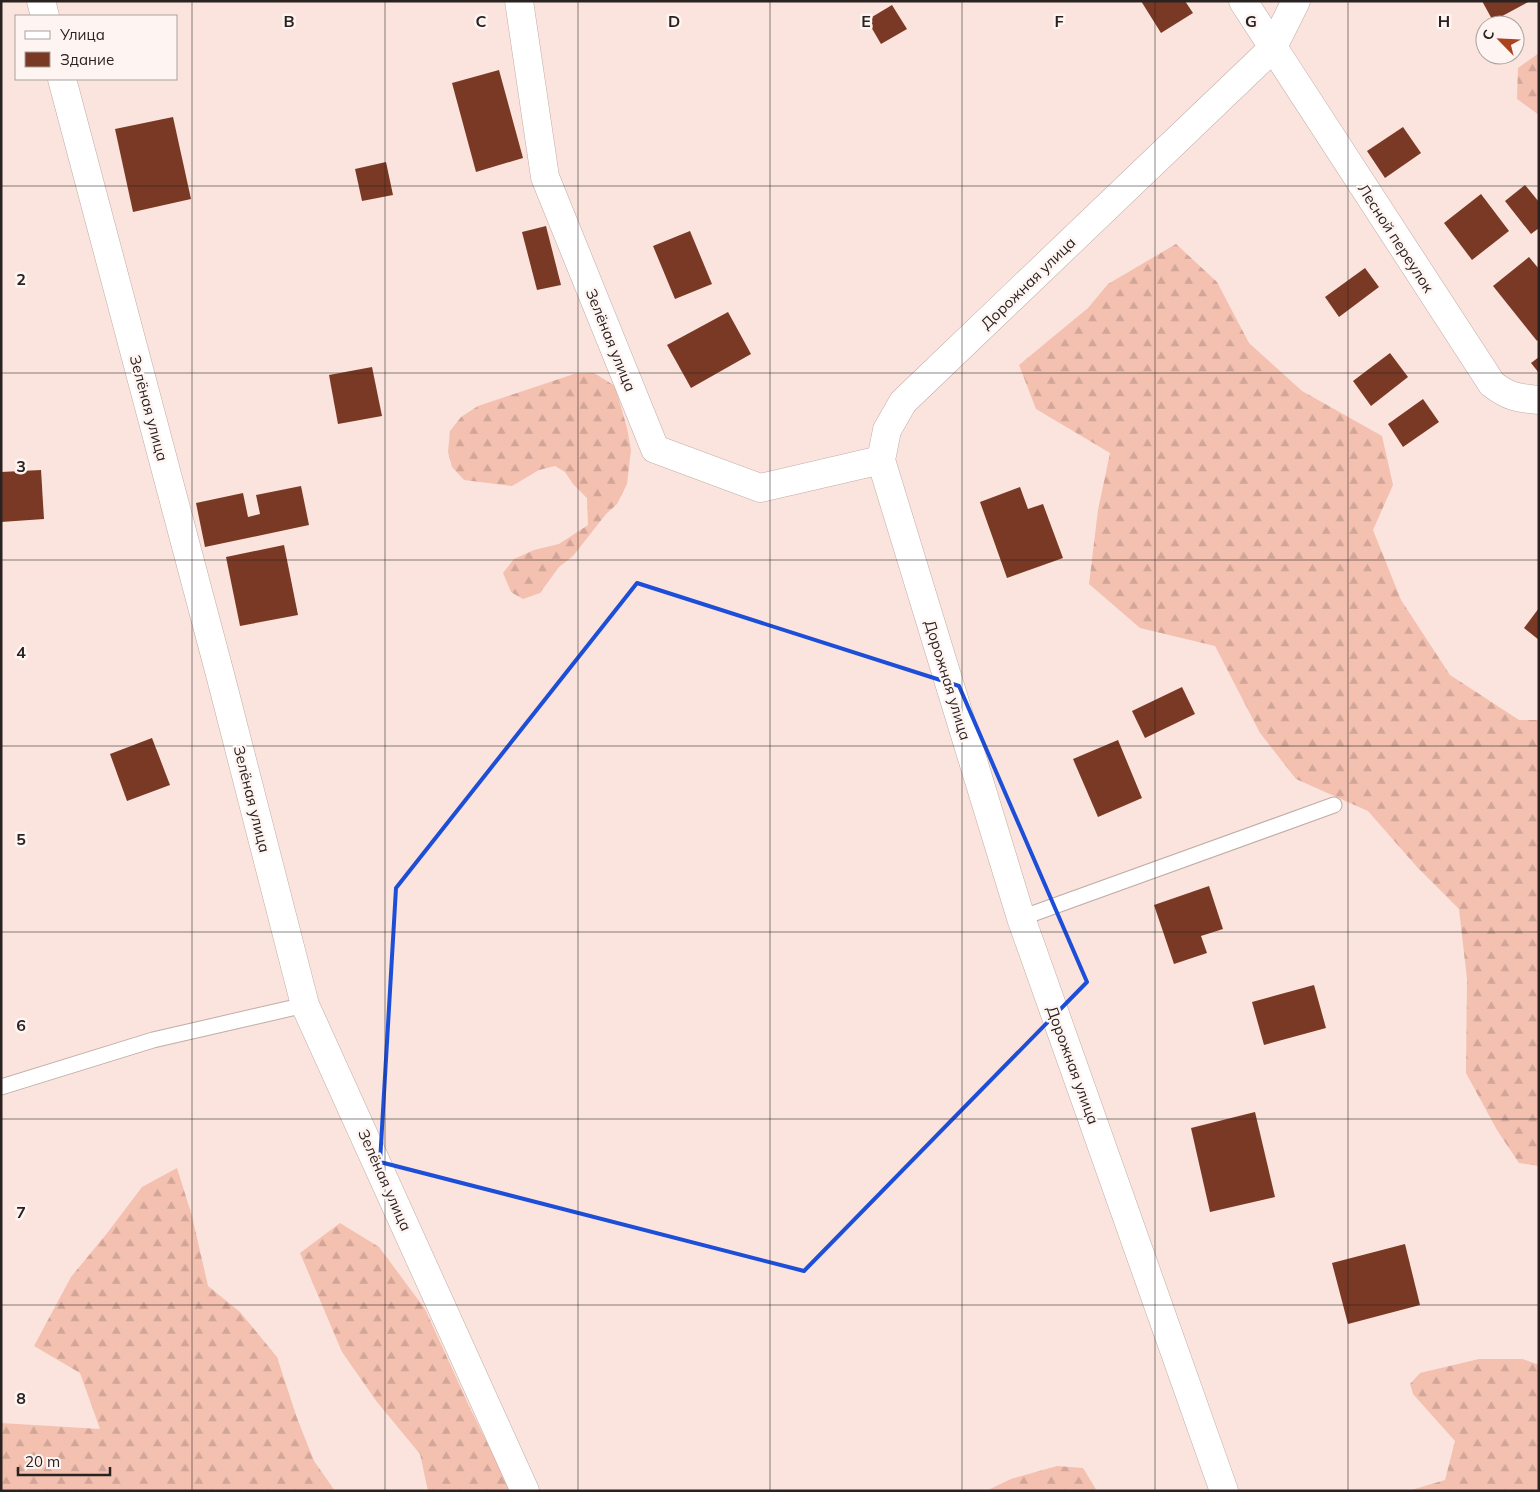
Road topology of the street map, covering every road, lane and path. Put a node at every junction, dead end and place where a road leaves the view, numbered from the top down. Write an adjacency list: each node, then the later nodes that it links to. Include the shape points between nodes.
1 (41, 1): 5 (street)
2 (519, 1): 9 (street, Зелёная улица, via 546,177 655,449 760,488)
3 (1242, 1): 6 (street, Лесной переулок)
4 (1296, 1): 6 (street, Дорожная улица)
5 (45, 15)
6 (1272, 49): 8 (street, Лесной переулок, via 1492,384 1506,394); 9 (street, Дорожная улица, via 903,402 888,430)
7 (62, 80): 12 (street, Зелёная улица)
8 (1539, 400)
9 (881, 460): 11 (street, Дорожная улица)
10 (1334, 805): 11 (lane)
11 (1021, 918): 15 (street, Дорожная улица)
12 (305, 1005): 13 (lane, via 153,1040); 14 (street, Зелёная улица)
13 (1, 1087)
14 (525, 1491)
15 (1224, 1491)

